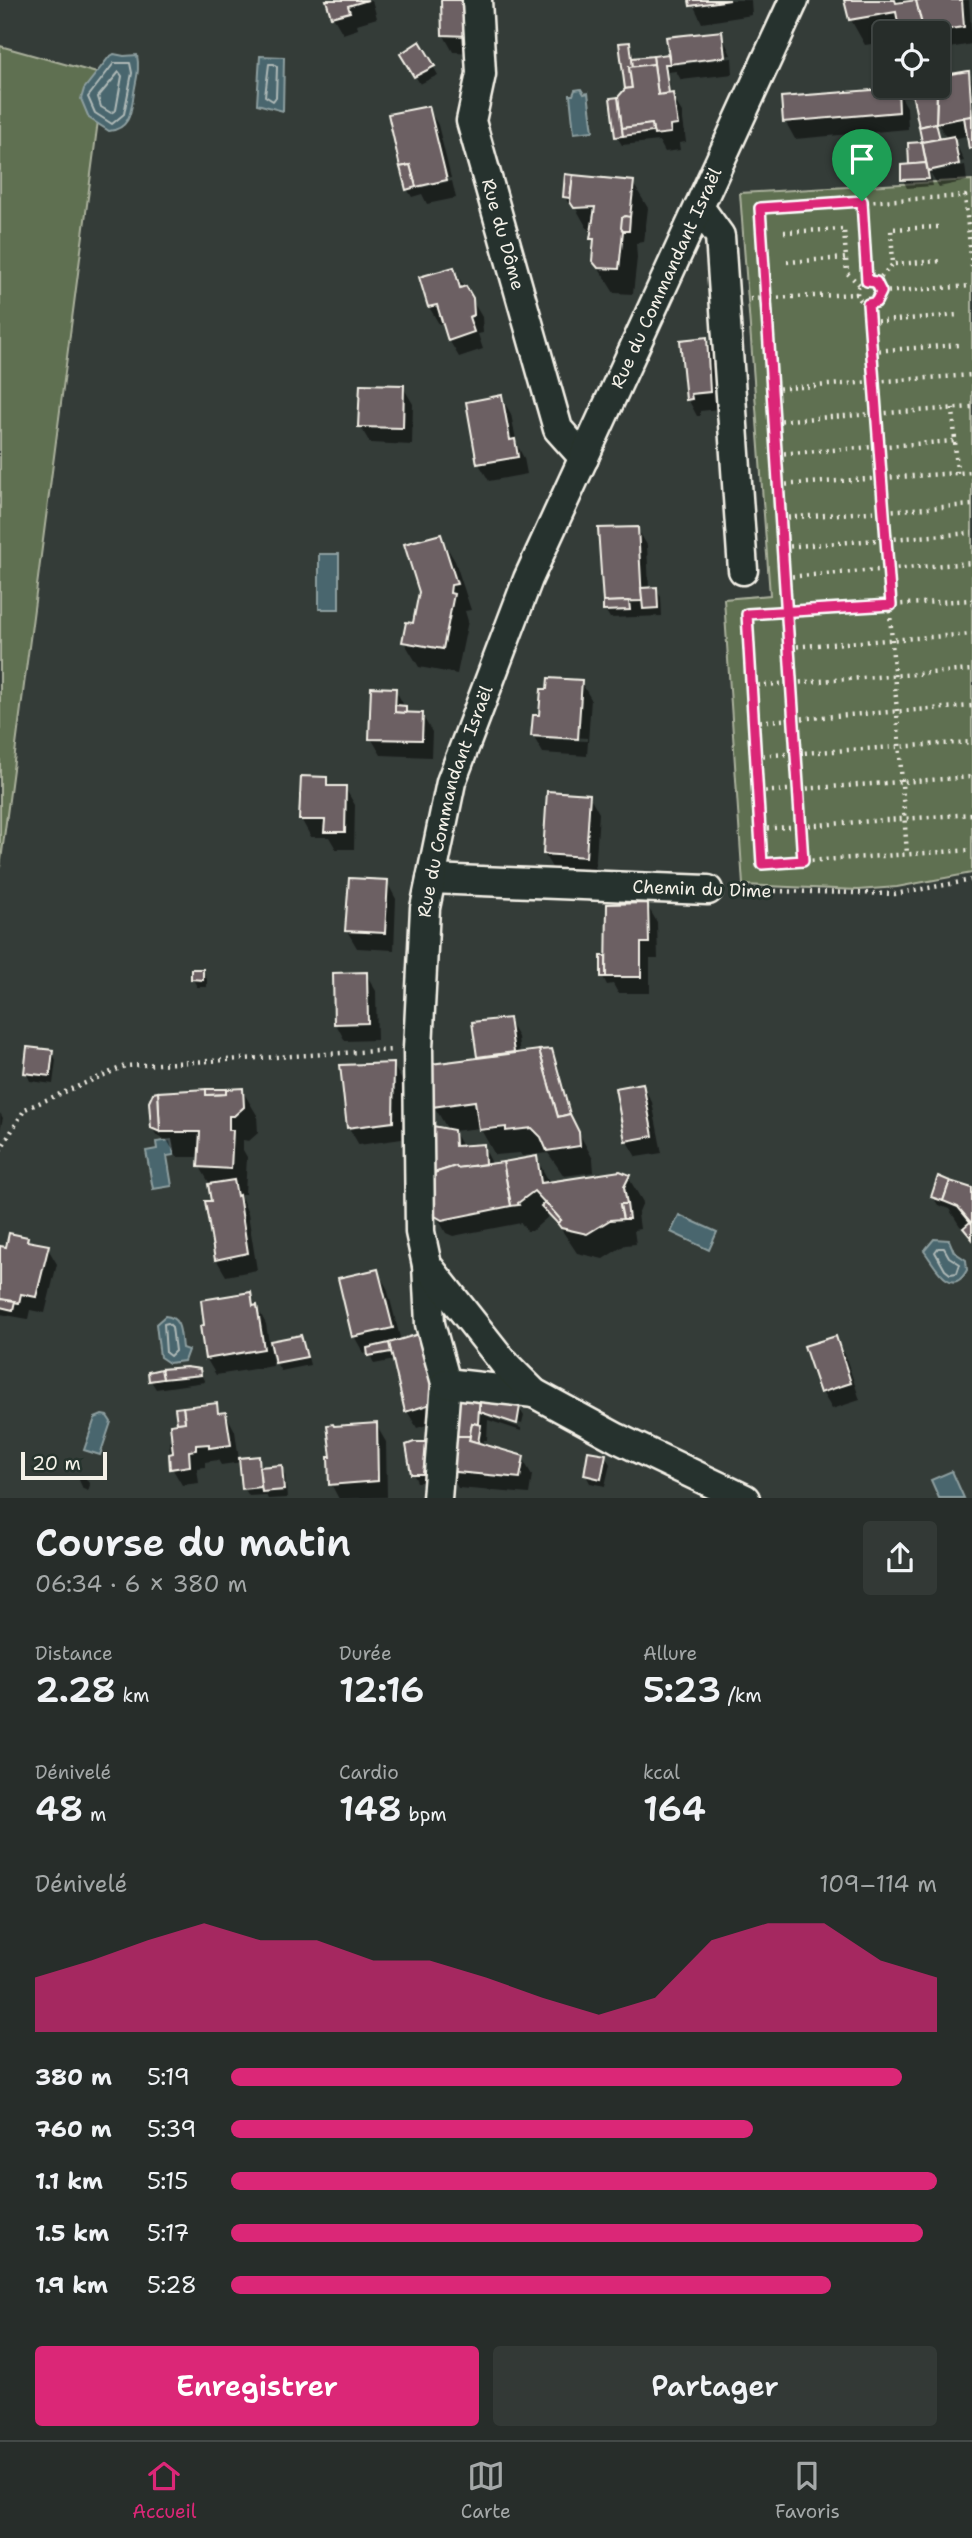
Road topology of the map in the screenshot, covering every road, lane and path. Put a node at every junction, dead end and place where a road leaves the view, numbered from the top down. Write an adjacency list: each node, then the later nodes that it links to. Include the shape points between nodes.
1 (477, 0): 34 (street, Rue du Dôme, via 481,74 471,121 558,429)
2 (794, 0): 4 (street, Rue du Commandant Israël)
3 (862, 201): 11 (path, via 965,196); 12 (path); 18 (path, via 760,208)
4 (699, 207): 34 (street, Rue du Commandant Israël); 47 (street, via 720,236)
5 (938, 227): 10 (path, via 891,229)
6 (784, 232): 7 (path, via 844,229)
7 (846, 258): 9 (path); 14 (path, via 847,273)
8 (942, 261): 10 (path)
9 (787, 262)
10 (893, 264): 13 (path)
11 (972, 267)
12 (867, 281): 13 (path); 14 (path)
13 (876, 282): 16 (path)
14 (860, 285): 17 (path)
15 (972, 286): 16 (path)
16 (881, 292): 19 (path, via 876,302)
17 (858, 294): 18 (path); 19 (path)
18 (766, 299): 26 (path)
19 (868, 304): 21 (path)
20 (958, 316): 21 (path)
21 (870, 322): 23 (path)
22 (958, 345): 23 (path)
23 (872, 351): 25 (path)
24 (972, 375): 25 (path)
25 (874, 382): 26 (path); 29 (path)
26 (772, 389): 30 (path)
27 (972, 407): 28 (path)
28 (953, 408): 29 (path); 31 (path)
29 (877, 413): 30 (path); 32 (path)
30 (774, 421): 33 (path)
31 (955, 441): 32 (path); 36 (path)
32 (879, 447): 33 (path); 37 (path)
33 (777, 454): 38 (path)
34 (584, 458): 78 (street, Rue du Commandant Israël, via 528,579 451,782)
35 (972, 472): 36 (path)
36 (957, 473): 37 (path)
37 (881, 478): 38 (path); 40 (path)
38 (779, 485): 41 (path)
39 (972, 505): 40 (path)
40 (884, 511): 41 (path); 43 (path)
41 (781, 517): 44 (path)
42 (972, 533): 43 (path)
43 (886, 539): 44 (path); 46 (path)
44 (783, 547): 48 (path)
45 (972, 563): 46 (path)
46 (888, 569): 48 (path); 50 (path)
47 (743, 570)
48 (785, 578): 51 (path)
49 (972, 600): 50 (path)
50 (891, 605): 51 (path); 53 (path)
51 (788, 611): 54 (path); 58 (path, via 747,614)
52 (972, 634): 53 (path)
53 (893, 640): 54 (path); 56 (path)
54 (790, 647): 57 (path)
55 (972, 670): 56 (path)
56 (895, 676): 57 (path); 60 (path)
57 (792, 683): 58 (path); 61 (path)
58 (751, 686): 62 (path)
59 (972, 706): 60 (path)
60 (898, 712): 61 (path); 64 (path)
61 (794, 719): 62 (path); 65 (path)
62 (753, 722): 66 (path)
63 (972, 742): 64 (path)
64 (900, 747): 65 (path); 68 (path)
65 (796, 753): 66 (path); 69 (path)
66 (756, 756): 70 (path)
67 (972, 777): 68 (path)
68 (903, 782): 69 (path); 72 (path)
69 (798, 789): 70 (path); 73 (path)
70 (758, 792): 74 (path)
71 (972, 814): 72 (path)
72 (905, 818): 73 (path); 76 (path)
73 (801, 827): 74 (path); 77 (path)
74 (760, 829): 77 (path, via 762,864)
75 (972, 850): 76 (path)
76 (907, 854): 77 (path)
77 (803, 861)
78 (431, 879): 80 (street, Chemin du Dime); 81 (street, Rue du Commandant Israël, via 425,908)
79 (972, 880): 80 (path, Chemin du Dime, via 895,894)
80 (708, 890)
81 (418, 1049): 82 (path, via 125,1066 25,1109); 83 (street, Rue du Commandant Israël, via 420,1233)
82 (0, 1150)
83 (426, 1265): 84 (street, via 430,1324); 85 (street, Rue du Commandant Israël)
84 (446, 1383): 85 (street); 86 (street)
85 (534, 1393): 87 (street, Rue du Commandant Israël)
86 (437, 1498)
87 (743, 1498)

